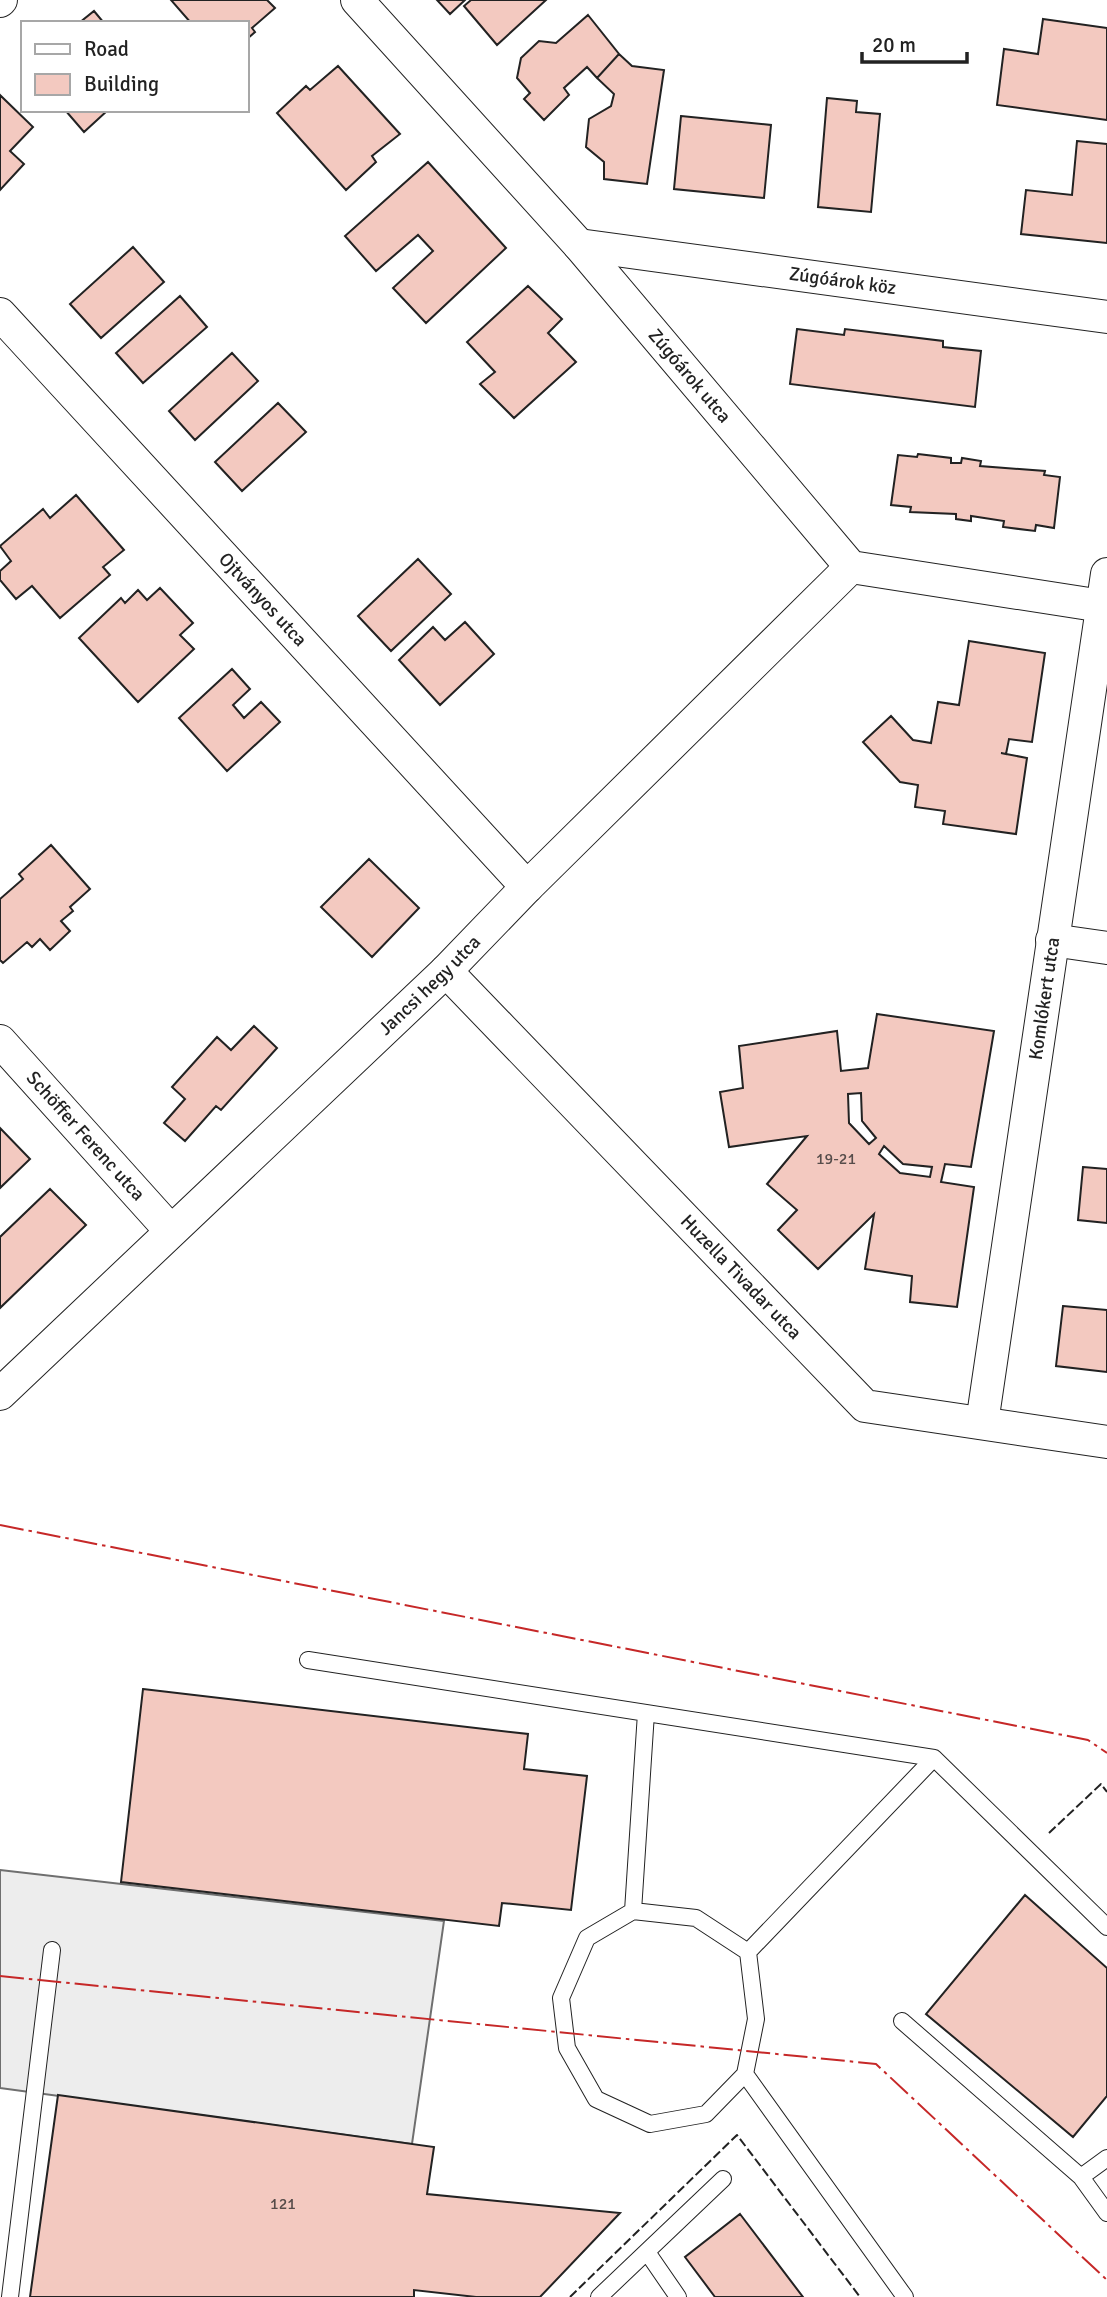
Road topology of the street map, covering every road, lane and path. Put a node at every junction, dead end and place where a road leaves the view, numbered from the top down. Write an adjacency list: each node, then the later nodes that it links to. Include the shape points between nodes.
1 (357, 0): 2 (street, Zúgóárok utca)
2 (579, 245): 4 (street, Zúgóárok köz); 5 (street, Zúgóárok utca)
3 (0, 314): 8 (street, Ojtványos utca)
4 (1107, 317)
5 (851, 567): 7 (street); 8 (street, Jancsi hegy utca)
6 (1107, 574): 7 (street, Komlókert utca)
7 (1102, 606): 9 (street, Komlókert utca)
8 (527, 887): 11 (street, Jancsi hegy utca)
9 (1052, 940): 10 (street); 15 (street, Komlókert utca)
10 (1107, 948)
11 (446, 971): 13 (street, Jancsi hegy utca); 15 (street, Huzella Tivadar utca, via 865,1406)
12 (0, 1041): 13 (street, Schöffer Ferenc utca)
13 (170, 1230): 14 (street, Jancsi hegy utca)
14 (0, 1394)
15 (982, 1423): 16 (street, Huzella Tivadar utca)
16 (1107, 1441)
17 (308, 1660): 18 (lane)
18 (646, 1713): 19 (lane); 20 (lane)
19 (934, 1758): 21 (lane); 23 (lane)
20 (633, 1911): 23 (lane, via 695,1918); 25 (lane, via 587,1938 561,1998 567,2048 596,2099 650,2124 706,2114)
21 (1107, 1927)
22 (52, 1950): 31 (lane)
23 (748, 1952): 25 (lane, via 755,2019)
24 (902, 2021): 27 (lane)
25 (745, 2074): 34 (lane)
26 (1107, 2158): 27 (lane)
27 (1081, 2177): 29 (lane)
28 (723, 2179): 30 (lane)
29 (1107, 2213)
30 (646, 2252): 32 (lane); 33 (lane)
31 (10, 2297)
32 (599, 2297)
33 (678, 2297)
34 (905, 2297)

